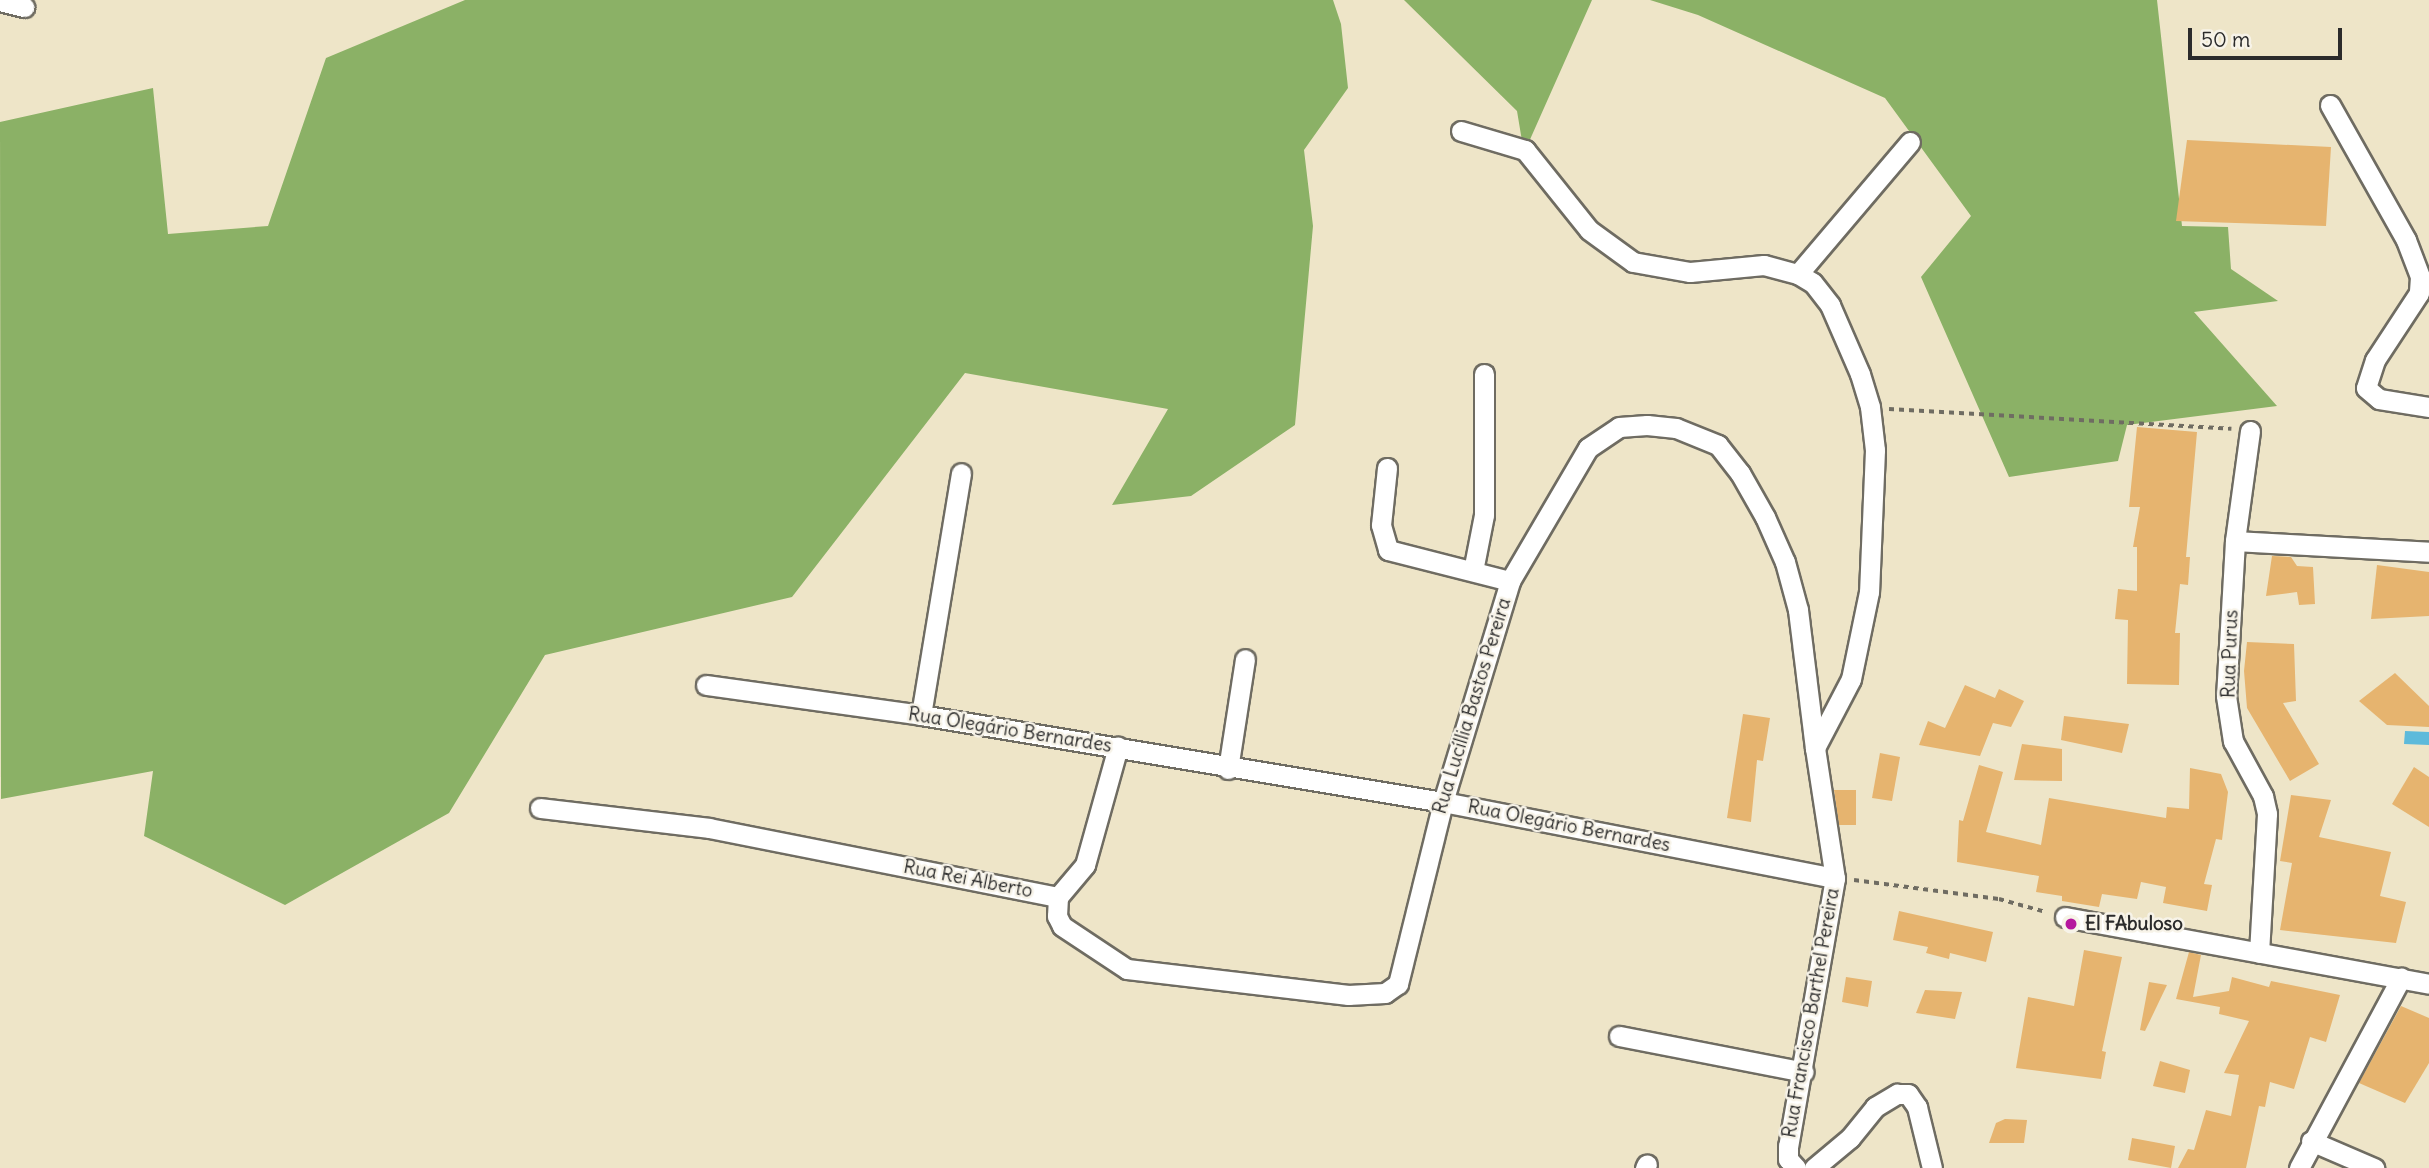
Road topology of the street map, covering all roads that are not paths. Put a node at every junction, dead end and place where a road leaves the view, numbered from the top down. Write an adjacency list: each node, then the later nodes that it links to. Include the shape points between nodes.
1 (0, 1): 2 (street)
2 (24, 7)
3 (2330, 105): 8 (street, via 2406,240 2420,277 2419,293 2375,360 2366,388 2379,399)
4 (1461, 131): 6 (street, via 1525,150 1589,230 1633,262 1690,272 1764,265)
5 (1910, 142): 6 (street)
6 (1798, 274): 20 (street, via 1813,283 1830,305 1847,338 1870,407 1875,506 1869,592 1851,679)
7 (1484, 374): 14 (street, via 1484,515)
8 (2429, 407)
9 (2250, 431): 12 (street, Rua Purus)
10 (1387, 468): 14 (street, via 1381,524 1384,544 1410,558)
11 (961, 473): 18 (street)
12 (2235, 541): 13 (street); 27 (street, Rua Purus, via 2226,696 2233,741 2263,796 2267,814)
13 (2429, 552)
14 (1473, 571): 15 (street)
15 (1510, 581): 20 (street, Rua Lucíllia Bastos Pereira, via 1563,486 1588,448 1604,435 1619,427 1647,425 1704,436 1718,445 1740,473 1785,562 1798,610); 22 (street, Rua Lucíllia Bastos Pereira)
16 (1245, 659): 21 (street)
17 (706, 685): 18 (street, Rua Olegário Bernardes)
18 (921, 715): 19 (street, Rua Olegário Bernardes)
19 (1118, 747): 21 (street, Rua Olegário Bernardes); 25 (street, via 1085,865)
20 (1815, 748): 24 (street, Rua Francisco Barthel Pereira)
21 (1228, 769): 22 (street, Rua Olegário Bernardes)
22 (1443, 802): 24 (street, Rua Olegário Bernardes); 29 (street, Rua Lucíllia Bastos Pereira)
23 (540, 808): 25 (street, Rua Rei Alberto, via 709,828)
24 (1835, 878): 32 (street, Rua Francisco Barthel Pereira)
25 (1058, 897): 29 (street, Rua Rei Alberto, via 1057,916 1062,926 1127,970 1363,996 1385,993)
26 (2065, 917): 27 (street)
27 (2259, 953): 28 (street)
28 (2401, 978): 30 (street); 33 (street)
29 (1398, 984)
30 (2429, 984)
31 (1619, 1037): 32 (street)
32 (1804, 1072): 34 (street, Rua Francisco Barthel Pereira, via 1788,1146 1788,1159)
33 (2311, 1140): 37 (street); 38 (street)
34 (1796, 1168)
35 (1814, 1168): 36 (street, via 1850,1138 1875,1107 1897,1094 1908,1094 1921,1116)
36 (1932, 1168)
37 (2299, 1168)
38 (2374, 1168)

